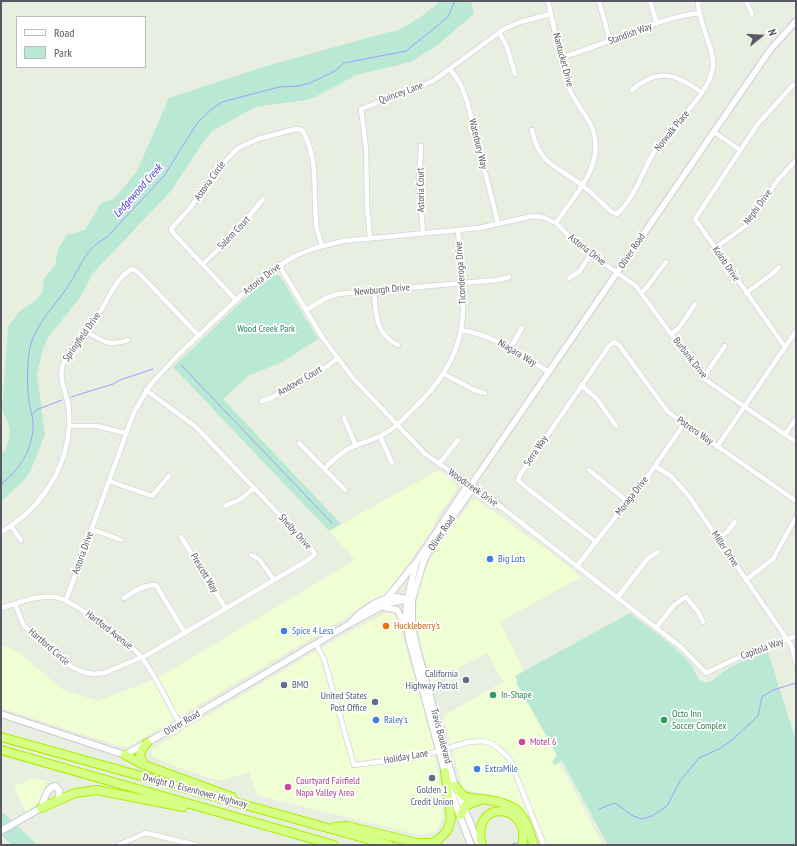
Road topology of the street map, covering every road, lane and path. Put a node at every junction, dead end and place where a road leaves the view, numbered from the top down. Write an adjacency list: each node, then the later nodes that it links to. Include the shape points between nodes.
1 (548, 1): 7 (street, Nantucket Drive)
2 (599, 1): 12 (street)
3 (650, 1): 10 (street)
4 (698, 1): 6 (street, Norwalk Place)
5 (746, 1): 8 (street)
6 (698, 12): 10 (street, Standish Way, via 679,15); 18 (street, Norwalk Place, via 713,64 711,75)
7 (551, 14): 11 (street, Quincey Lane, via 520,22); 13 (street, Nantucket Drive)
8 (752, 14)
9 (796, 21): 20 (street, Oliver Road, via 770,50)
10 (657, 24): 12 (street, Standish Way)
11 (499, 32): 14 (street, Quincey Lane); 15 (street, via 508,47)
12 (610, 41): 13 (street, Standish Way)
13 (562, 57): 24 (street, Nantucket Drive, via 573,97 590,123 596,144 593,165)
14 (450, 69): 26 (street, Waterbury Way, via 466,97); 30 (street, Quincey Lane, via 426,84 361,109 367,155)
15 (515, 74)
16 (793, 85): 22 (street, Kolob Drive)
17 (632, 90): 18 (street, via 654,77 667,76 681,78)
18 (701, 92): 24 (street, Norwalk Place, via 687,113 656,148 640,182 617,214 603,205)
19 (532, 130): 24 (street, via 535,144 542,156)
20 (714, 132): 22 (street); 38 (street, Oliver Road)
21 (421, 146): 29 (street, Astoria Court, via 419,192)
22 (740, 150): 32 (street, Kolob Drive, via 694,219)
23 (796, 160): 32 (street, Nephi Drive, via 778,180 746,225)
24 (582, 185): 27 (street, Nantucket Drive)
25 (263, 199): 35 (street, Salem Court, via 238,230)
26 (498, 223): 27 (street, Astoria Drive, via 533,216); 28 (street, Astoria Drive)
27 (556, 223): 33 (street, Astoria Drive)
28 (458, 230): 29 (street, Astoria Drive); 41 (street, Ticonderoga Drive)
29 (423, 233): 30 (street, Astoria Drive)
30 (370, 238): 31 (street, Astoria Drive)
31 (322, 246): 35 (street, Astoria Circle, via 316,222 316,186 312,160 306,136 302,130 296,129 258,139 238,148 227,158 190,208 174,223 171,228 174,234); 36 (street, Astoria Drive)
32 (715, 248): 44 (street, Kolob Drive)
33 (591, 254): 38 (street, Astoria Drive); 40 (street, via 579,272)
34 (666, 262): 43 (street)
35 (203, 264): 45 (street, Astoria Circle)
36 (279, 265): 45 (street, Astoria Drive); 47 (street, Woodcreek Drive)
37 (779, 266): 44 (street)
38 (617, 273): 43 (street, Burbank Drive); 61 (street, Oliver Road)
39 (509, 277): 41 (street, Newburgh Drive)
40 (569, 278)
41 (463, 283): 42 (street, Newburgh Drive); 49 (street, Ticonderoga Drive)
42 (374, 291): 47 (street, Newburgh Drive, via 328,297); 56 (street, via 381,330 389,340)
43 (642, 292): 52 (street, Burbank Drive)
44 (746, 293): 59 (street, Kolob Drive)
45 (236, 300): 53 (street, Astoria Drive)
46 (695, 304): 52 (street, via 679,328)
47 (306, 310): 60 (street, Woodcreek Drive)
48 (522, 328): 58 (street)
49 (462, 330): 58 (street, Niagara Way, via 489,337); 62 (street, Ticonderoga Drive)
50 (86, 331): 53 (street, Springfield Drive, via 116,282 132,269 138,272); 54 (street, via 109,344); 73 (street, Springfield Drive, via 66,357 61,372 68,404)
51 (796, 331): 59 (street)
52 (671, 334): 63 (street, Burbank Drive)
53 (199, 336): 65 (street, Astoria Drive)
54 (128, 340)
55 (614, 342): 64 (street, Serra Way); 72 (street, Potrero Way, via 620,345 661,404)
56 (398, 345)
57 (725, 346): 63 (street)
58 (511, 347): 61 (street, Niagara Way)
59 (785, 348): 68 (street)
60 (337, 359): 67 (street, Andover Court); 71 (street, Woodcreek Drive)
61 (549, 372): 90 (street, Oliver Road)
62 (444, 374): 66 (street, via 474,390); 71 (street, Ticonderoga Drive, via 430,393)
63 (703, 378): 68 (street, Burbank Drive)
64 (581, 385): 74 (street, via 597,399); 106 (street, Serra Way, via 518,480)
65 (146, 390): 75 (street, Astoria Drive); 91 (street, Shelby Drive, via 196,427)
66 (485, 392)
67 (262, 401)
68 (744, 406): 76 (street, Burbank Drive); 82 (street)
69 (344, 418): 81 (street)
70 (796, 419): 76 (street)
71 (397, 424): 77 (street, Ticonderoga Drive); 84 (street, Woodcreek Drive, via 425,454)
72 (684, 424): 82 (street, Potrero Way); 85 (street, Moraga Drive)
73 (69, 426): 75 (street, via 97,426); 99 (street, Springfield Drive, via 63,460 51,485 31,510)
74 (616, 426)
75 (125, 434): 89 (street, Astoria Drive)
76 (785, 434): 79 (street, Burbank Drive)
77 (380, 436): 81 (street, Ticonderoga Drive); 83 (street)
78 (458, 440): 84 (street)
79 (796, 442)
80 (299, 443): 86 (street)
81 (356, 446): 86 (street, Ticonderoga Drive, via 340,454)
82 (717, 447): 93 (street, Potrero Way)
83 (392, 463)
84 (439, 464): 90 (street, Woodcreek Drive)
85 (655, 466): 94 (street, Moraga Drive); 103 (street, Miller Drive, via 680,484)
86 (325, 468): 92 (street)
87 (589, 470): 94 (street)
88 (169, 476): 89 (street, via 152,496)
89 (108, 481): 100 (street, Astoria Drive)
90 (471, 485): 96 (street, Woodcreek Drive); 109 (street, Oliver Road, via 465,489); 117 (street, Oliver Road, via 470,492 422,563)
91 (254, 488): 95 (street, via 241,499); 111 (street, Shelby Drive, via 315,554)
92 (345, 490)
93 (796, 501)
94 (628, 502): 106 (street, Moraga Drive)
95 (225, 506)
96 (501, 507): 110 (street, Woodcreek Drive)
97 (796, 517): 112 (street, via 773,559)
98 (734, 522): 103 (street)
99 (11, 526): 101 (street, Springfield Drive); 104 (street)
100 (91, 529): 105 (street); 116 (street, Astoria Drive)
101 (1, 532)
102 (181, 537): 121 (street, Prescott Way)
103 (718, 539): 112 (street, Miller Drive)
104 (21, 540)
105 (122, 540)
106 (596, 542): 110 (street, Moraga Drive)
107 (658, 552): 114 (street, via 648,558)
108 (251, 555): 111 (street, via 259,559)
109 (417, 561): 115 (street, Oliver Road, via 394,592); 117 (street, Oliver Road)
110 (577, 566): 114 (street, Woodcreek Drive)
111 (274, 580): 121 (street, Shelby Drive)
112 (746, 580): 128 (street, Miller Drive)
113 (124, 598): 126 (street, via 150,585 156,586)
114 (617, 598): 125 (street, Woodcreek Drive)
115 (385, 599): 117 (street, via 395,597); 123 (street, Oliver Road, via 354,618)
116 (66, 600): 118 (street, Hartford Avenue, via 44,597); 130 (street, Hartford Avenue, via 82,609)
117 (410, 600): 119 (street, Oliver Road, via 388,603); 124 (main road, Travis Boulevard); 137 (main road, Travis Boulevard, via 414,638)
118 (15, 604): 120 (street, Hartford Avenue); 130 (street, Hartford Circle, via 20,618 30,632 72,667 83,672 104,673)
119 (383, 607): 123 (street, Oliver Road); 124 (street, via 397,610)
120 (1, 608)
121 (226, 609): 126 (street, Shelby Drive)
122 (703, 622): 125 (street, via 686,597 674,605)
123 (351, 623): 129 (street, Oliver Road)
124 (407, 628): 137 (main road, Travis Boulevard)
125 (656, 628): 132 (street, Woodcreek Drive, via 682,648)
126 (185, 633): 130 (street, Shelby Drive)
127 (796, 636): 128 (street, Capitola Way)
128 (787, 640): 131 (street, Miller Drive); 132 (street, Capitola Way, via 750,652)
129 (316, 644): 134 (street, Oliver Road); 137 (street, Holiday Lane, via 324,659 354,765 417,757)
130 (142, 658): 134 (street, Hartford Avenue)
131 (796, 662)
132 (706, 673)
133 (1, 714): 139 (main road)
134 (180, 724): 136 (street, Oliver Road)
135 (1, 737): 147 (highway, Dwight D. Eisenhower Highway)
136 (147, 743): 139 (street, Oliver Road); 140 (highway, via 140,755)
137 (442, 749): 141 (main road, Travis Boulevard); 142 (main road, Travis Boulevard); 163 (street, Holiday Lane, via 483,741 498,746 512,764)
138 (1, 750): 149 (highway, Dwight D. Eisenhower Highway)
139 (125, 755): 140 (highway)
140 (144, 765): 147 (highway, via 208,787)
141 (445, 772): 148 (main road, Travis Boulevard); 151 (highway, via 451,819 447,831 438,840 417,843 348,826)
142 (455, 786): 143 (highway, via 463,796); 145 (main road, Travis Boulevard)
143 (480, 799): 145 (highway); 162 (highway, via 514,808 521,815)
144 (58, 800): 146 (highway); 146 (main road, via 59,788 51,787); 149 (highway, via 84,791 107,791)
145 (465, 806): 148 (highway); 159 (main road, Travis Boulevard)
146 (41, 808): 152 (main road)
147 (260, 809): 151 (highway, Dwight D. Eisenhower Highway)
148 (461, 815): 158 (main road, Travis Boulevard)
149 (238, 818): 150 (highway, Dwight D. Eisenhower Highway)
150 (271, 828): 155 (highway); 156 (highway, Dwight D. Eisenhower Highway)
151 (328, 828): 157 (highway, Dwight D. Eisenhower Highway)
152 (1, 831)
153 (118, 845): 154 (street, via 146,833)
154 (196, 845)
155 (314, 845)
156 (334, 845)
157 (389, 845)
158 (471, 845)
159 (479, 845)
160 (482, 845): 161 (highway, via 480,827 484,819 500,810 508,811 520,822 524,838)
161 (522, 845)
162 (534, 845)
163 (544, 845)

